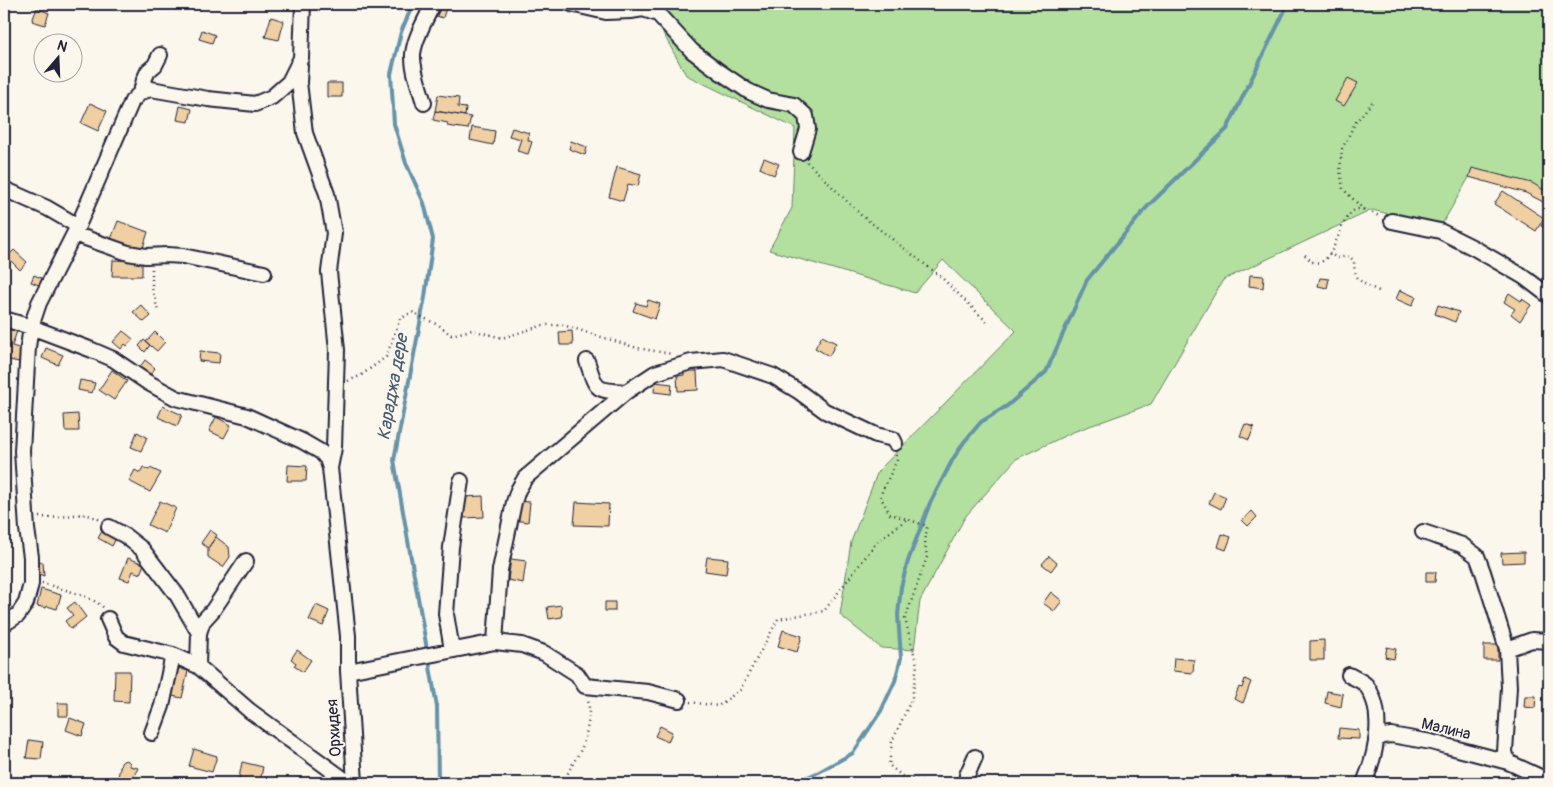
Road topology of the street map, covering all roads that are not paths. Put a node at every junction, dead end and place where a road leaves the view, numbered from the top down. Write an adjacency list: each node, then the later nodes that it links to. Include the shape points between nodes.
1 (303, 4): 5 (street, Орхидея)
2 (431, 4): 7 (street, via 414,53 414,66)
3 (571, 4): 8 (street, via 606,12 643,9 658,14 692,51 720,72 768,100 794,105 806,116 808,129)
4 (160, 55): 6 (street, via 148,71)
5 (300, 58): 6 (street, via 289,82 272,97 255,104 151,89); 19 (street, Орхидея, via 299,82 305,133 327,194 334,233 330,272 337,350 334,448)
6 (141, 92): 11 (street, via 132,100)
7 (424, 103)
8 (801, 152)
9 (4, 189): 11 (street, via 47,208)
10 (1392, 221): 13 (street, via 1440,231 1515,272)
11 (76, 230): 12 (street, via 128,253 183,256); 15 (street, via 39,303)
12 (264, 273)
13 (1549, 296)
14 (4, 319): 15 (street)
15 (31, 326): 19 (street, via 112,359 176,398 247,416 302,441 321,452); 25 (street, via 22,451 31,582 26,603 18,615)
16 (587, 361): 17 (street, via 595,384 603,390)
17 (626, 392): 18 (street, via 655,374 690,362 723,359 773,376 825,410 876,435 893,439); 28 (street, via 525,478 518,490 500,570)
18 (894, 443)
19 (330, 468): 33 (street, Орхидея, via 348,636)
20 (461, 481): 30 (street, via 451,547 446,614)
21 (109, 527): 26 (street, via 142,549 177,595)
22 (1423, 532): 29 (street, via 1462,545 1476,556 1484,572)
23 (246, 561): 26 (street, via 203,621)
24 (108, 619): 31 (street, via 116,637 124,643)
25 (4, 624)
26 (199, 633): 32 (street)
27 (1549, 641): 29 (street, via 1532,640)
28 (494, 642): 30 (street); 35 (street, via 522,645 544,653 577,674 585,686 648,692)
29 (1507, 649): 39 (street, via 1509,687 1505,752)
30 (452, 650): 33 (street)
31 (173, 655): 32 (street); 36 (street, via 162,706)
32 (198, 666): 41 (street, via 250,711)
33 (348, 671): 42 (street, Орхидея)
34 (1349, 675): 37 (street, via 1365,684 1373,700)
35 (678, 700)
36 (152, 733)
37 (1376, 740): 39 (street, Малина, via 1391,735); 44 (street)
38 (974, 757): 43 (street)
39 (1508, 762): 40 (street, Малина)
40 (1548, 781)
41 (349, 783)
42 (355, 783)
43 (966, 783)
44 (1364, 783)

